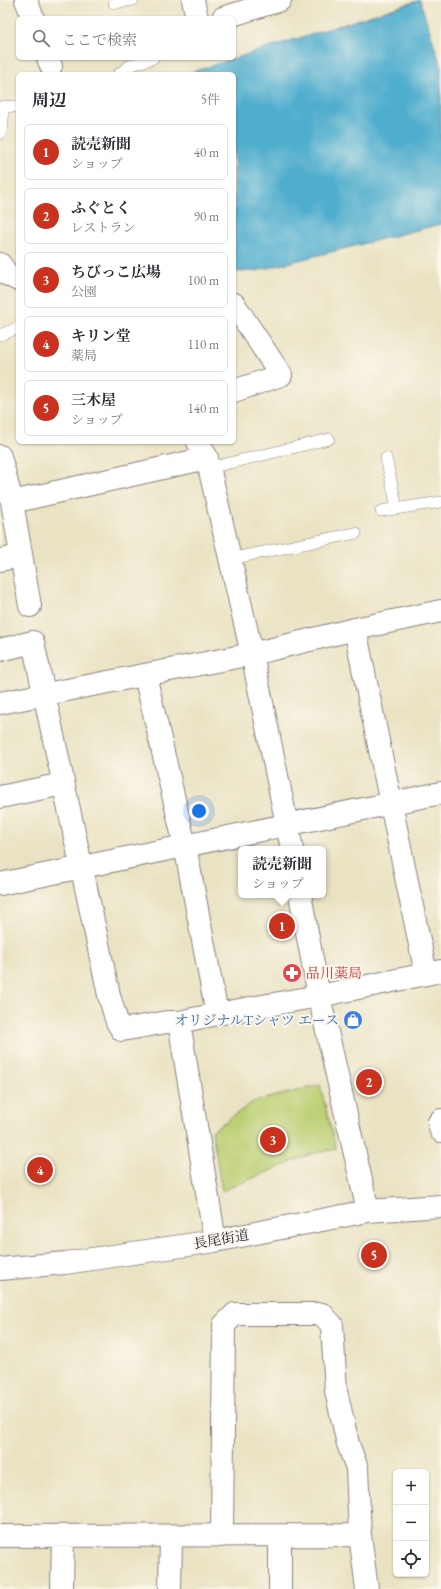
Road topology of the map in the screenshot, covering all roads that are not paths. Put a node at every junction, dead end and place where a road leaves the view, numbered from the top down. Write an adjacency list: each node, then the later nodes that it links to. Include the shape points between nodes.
1 (26, 0): 6 (street)
2 (133, 0): 5 (lane)
3 (193, 0): 7 (street)
4 (280, 0): 8 (street)
5 (114, 4)
6 (32, 16)
7 (197, 16)
8 (229, 16)
9 (147, 60): 10 (lane, via 129,66)
10 (122, 72)
11 (16, 107): 12 (lane, via 3,106 4,126)
12 (0, 134)
13 (0, 264): 14 (street, via 8,275)
14 (16, 279)
15 (236, 307): 18 (street, via 281,375)
16 (16, 329): 17 (lane)
17 (0, 335)
18 (236, 390)
19 (328, 439): 21 (lane)
20 (0, 456): 23 (street)
21 (204, 456): 23 (street); 29 (street)
22 (386, 458): 25 (lane)
23 (12, 502): 28 (street)
24 (441, 502): 25 (lane)
25 (397, 508): 26 (lane)
26 (381, 511)
27 (356, 533): 29 (lane)
28 (21, 556): 30 (street); 31 (street)
29 (230, 558): 35 (street)
30 (0, 560)
31 (30, 606)
32 (441, 611): 33 (street)
33 (355, 629): 35 (street); 42 (street)
34 (0, 650): 37 (street, via 34,642)
35 (252, 654): 36 (street); 43 (street)
36 (145, 675): 37 (street); 44 (street)
37 (44, 694): 38 (street); 39 (street)
38 (0, 703)
39 (63, 784): 41 (street); 46 (street)
40 (441, 793): 42 (street)
41 (0, 797)
42 (390, 804): 43 (street); 49 (street)
43 (287, 824): 44 (street); 45 (street)
44 (185, 846): 46 (street); 51 (street)
45 (291, 846)
46 (81, 867): 47 (street); 52 (street, via 109,995 122,1030)
47 (0, 884)
48 (301, 898): 50 (street)
49 (434, 972): 50 (street)
50 (319, 996): 51 (street); 56 (street)
51 (216, 1014): 52 (street)
52 (178, 1022): 57 (street)
53 (441, 1120): 54 (street)
54 (441, 1131)
55 (441, 1206): 56 (street, 長尾街道)
56 (368, 1210): 57 (street, 長尾街道)
57 (215, 1241): 58 (street, 長尾街道, via 65,1264)
58 (0, 1269)
59 (360, 1535): 62 (street, via 357,1468 336,1391 332,1325 322,1314 235,1314 224,1325); 63 (street); 68 (street)
60 (0, 1536): 61 (street)
61 (63, 1536): 64 (street); 65 (street)
62 (222, 1536): 63 (street); 64 (street)
63 (280, 1536): 67 (street)
64 (170, 1537): 66 (street)
65 (62, 1589)
66 (170, 1589)
67 (280, 1589)
68 (367, 1589)

